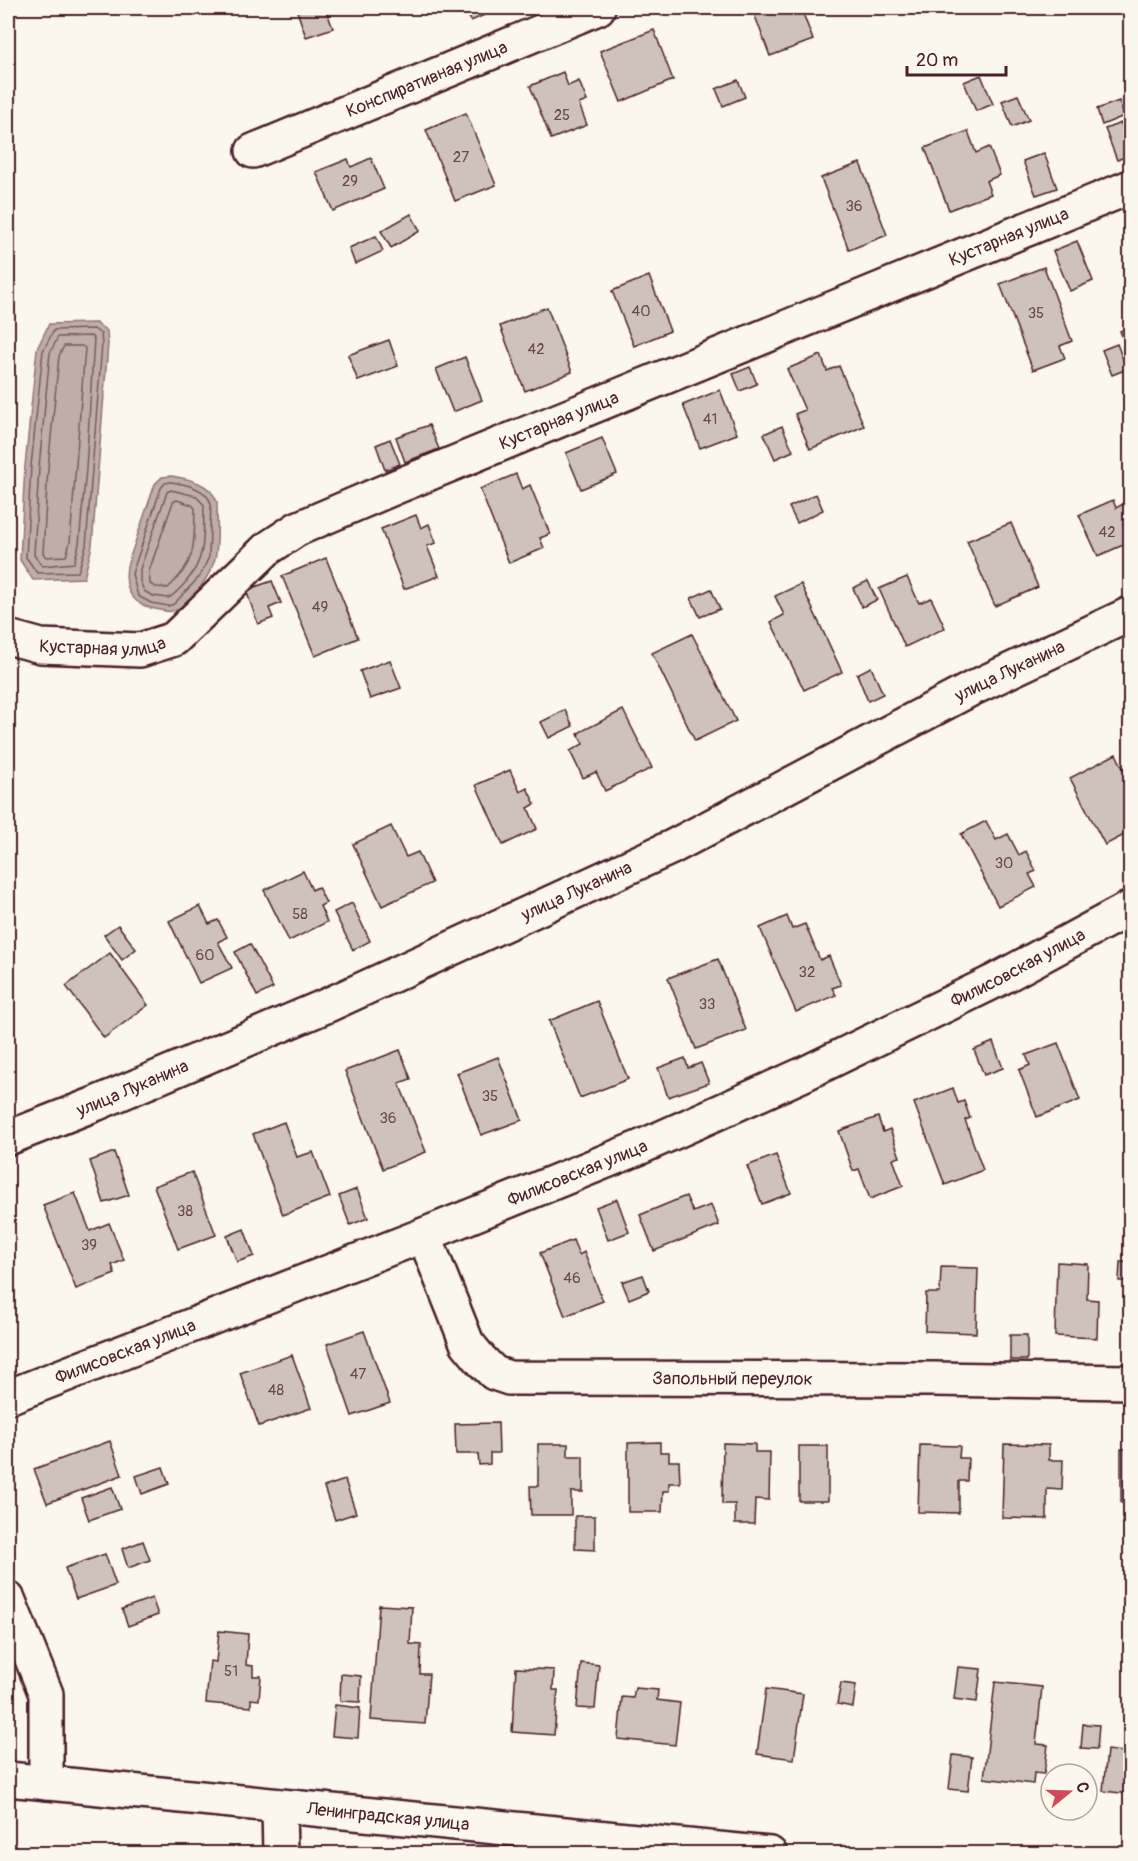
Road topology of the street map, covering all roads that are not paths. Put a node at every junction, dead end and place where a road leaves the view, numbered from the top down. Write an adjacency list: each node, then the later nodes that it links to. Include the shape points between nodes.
1 (598, 8): 2 (street, Конспиративная улица)
2 (253, 151)
3 (1131, 187): 5 (street, Кустарная улица, via 297,529 250,564 174,639 140,650 41,646)
4 (1131, 614): 7 (street, улица Луканина, via 974,688 672,847 328,1005)
5 (8, 637)
6 (1131, 908): 8 (street, Филисовская улица, via 995,981 804,1074 641,1147)
7 (8, 1138)
8 (424, 1234): 9 (street, Запольный переулок, via 467,1343 494,1372 509,1378); 10 (street, Филисовская улица)
9 (1131, 1383)
10 (8, 1398)
11 (8, 1599): 13 (street, via 46,1694)
12 (8, 1779): 13 (street, Ленинградская улица)
13 (46, 1782): 14 (street, Ленинградская улица)
14 (279, 1806): 15 (street); 16 (street, Ленинградская улица)
15 (280, 1854)
16 (770, 1854)

